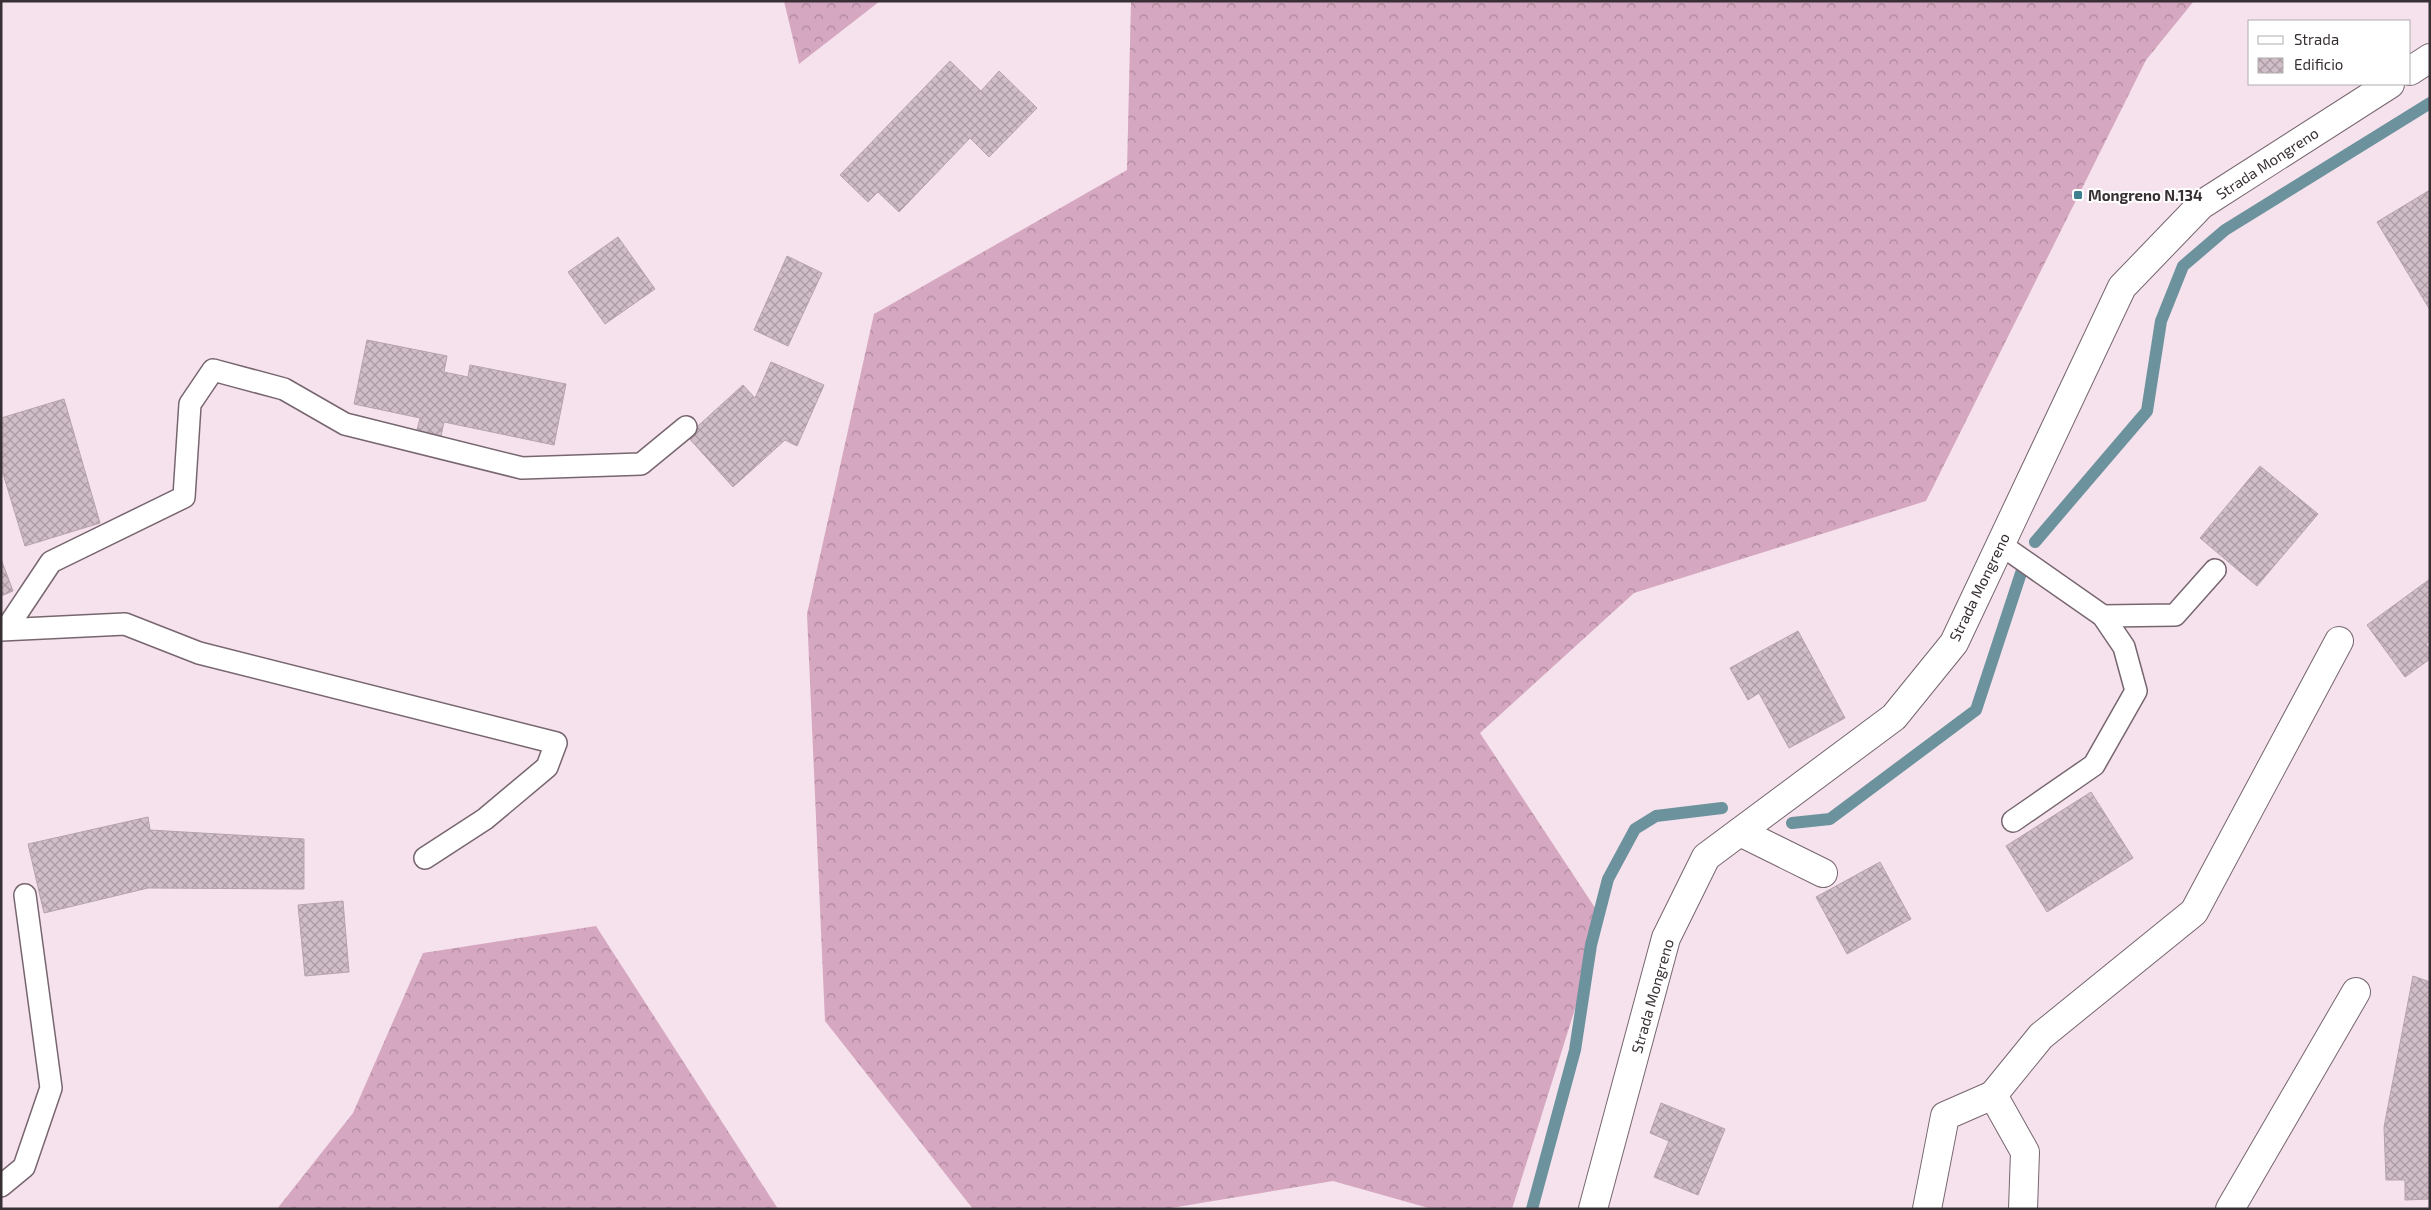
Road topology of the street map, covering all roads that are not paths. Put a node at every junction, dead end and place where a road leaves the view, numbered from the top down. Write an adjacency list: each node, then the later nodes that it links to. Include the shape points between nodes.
1 (2430, 58): 2 (street)
2 (2411, 70)
3 (2388, 85): 5 (street, Strada Mongreno, via 2201,205 2122,287)
4 (686, 427): 8 (lane, via 640,464 522,468 345,424 284,389 213,370 190,404 184,497 51,562)
5 (2000, 544): 7 (lane); 11 (street, Strada Mongreno, via 1954,643 1894,717)
6 (2216, 570): 7 (lane, via 2175,615)
7 (2102, 616): 10 (lane, via 2124,647 2136,691 2094,765)
8 (4, 629): 12 (lane, via 125,624 199,653 556,743 547,767 485,819)
9 (2339, 641): 16 (street, via 2194,912 2041,1036)
10 (2013, 822)
11 (1740, 832): 13 (street); 18 (street, Strada Mongreno, via 1706,858 1666,938)
12 (425, 858)
13 (1823, 873)
14 (25, 895): 17 (lane, via 52,1088 24,1167)
15 (2356, 992): 21 (street)
16 (1994, 1095): 19 (street, via 1945,1116); 20 (street, via 2025,1152)
17 (1, 1186)
18 (1593, 1209)
19 (1927, 1209)
20 (2022, 1209)
21 (2230, 1209)

